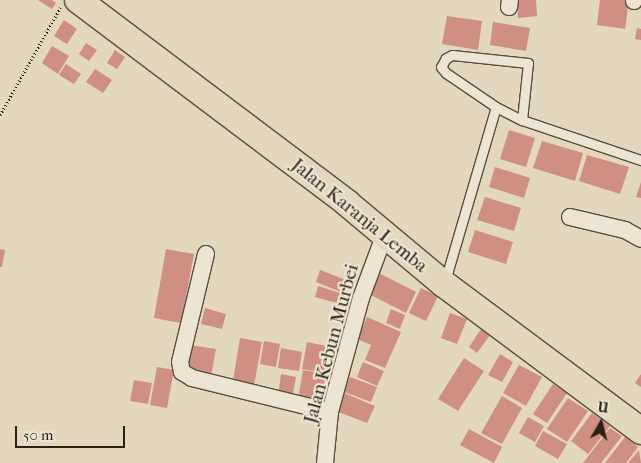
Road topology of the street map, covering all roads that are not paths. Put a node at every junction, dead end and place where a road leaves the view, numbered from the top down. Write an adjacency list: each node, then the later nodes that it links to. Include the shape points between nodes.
1 (78, 0): 6 (main road, Jalan Karanja Lemba, via 347,204)
2 (496, 107): 3 (lane); 3 (lane, via 443,70 448,56 528,63); 9 (lane)
3 (522, 120): 4 (lane)
4 (641, 160)
5 (570, 217): 7 (street, via 625,230)
6 (384, 236): 9 (main road, Jalan Karanja Lemba); 10 (street, Jalan Kebun Murbei, via 361,298)
7 (641, 238)
8 (206, 254): 10 (street, via 180,362 182,372 192,378)
9 (444, 284): 11 (main road, Jalan Karanja Lemba)
10 (330, 412): 12 (street, Jalan Kebun Murbei)
11 (641, 431)
12 (325, 463)

